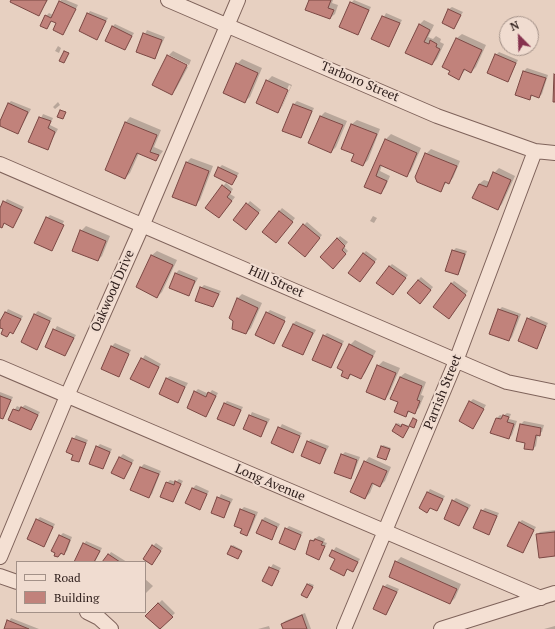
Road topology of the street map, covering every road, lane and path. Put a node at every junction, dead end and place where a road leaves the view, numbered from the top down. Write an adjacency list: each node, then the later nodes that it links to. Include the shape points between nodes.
1 (168, 0): 3 (street, Tarboro Street)
2 (238, 0): 3 (street, Oakwood Drive)
3 (227, 25): 4 (street, Tarboro Street, via 438,116); 7 (street, Oakwood Drive)
4 (535, 152): 5 (street, Tarboro Street); 8 (street, Parrish Street)
5 (555, 153)
6 (0, 164): 7 (street, Hill Street)
7 (143, 224): 8 (street, Hill Street); 11 (street, Oakwood Drive)
8 (456, 361): 10 (street, Hill Street, via 508,382); 12 (street, Parrish Street)
9 (0, 367): 11 (street, Long Avenue)
10 (555, 392)
11 (67, 396): 12 (street, Long Avenue); 13 (street, Oakwood Drive)
12 (384, 532): 17 (street, Long Avenue); 20 (street, Parrish Street)
13 (0, 557)
14 (0, 576): 15 (street)
15 (16, 582)
16 (555, 593): 17 (street)
17 (541, 598): 21 (street)
18 (89, 613): 19 (street)
19 (111, 629)
20 (344, 629)
21 (441, 629)

